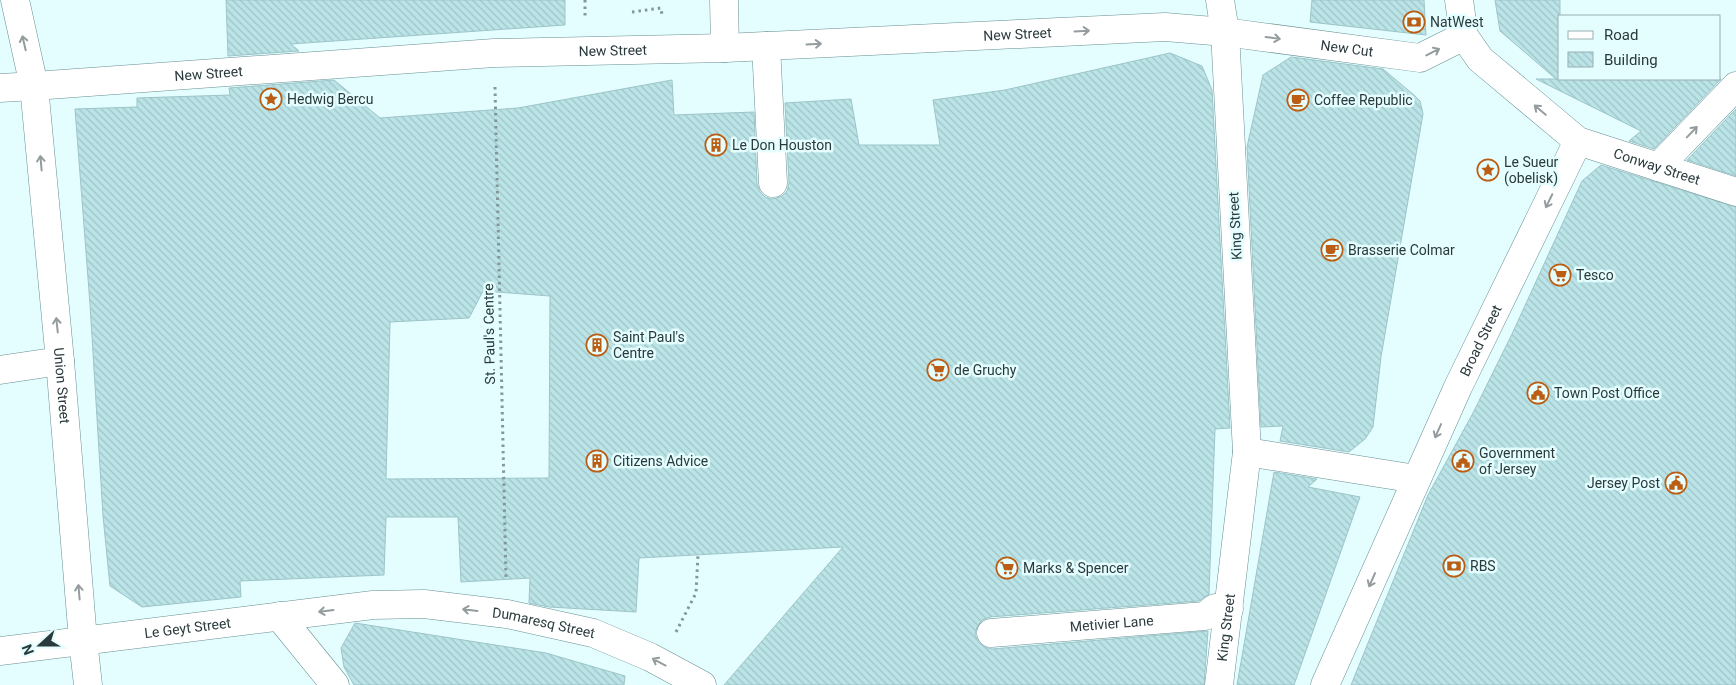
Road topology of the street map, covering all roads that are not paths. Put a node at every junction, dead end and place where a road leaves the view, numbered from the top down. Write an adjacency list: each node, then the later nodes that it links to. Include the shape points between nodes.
1 (14, 0): 9 (street, Union Street, one-way to 1)
2 (724, 0): 8 (street)
3 (1220, 0): 5 (street, King Street)
4 (1460, 0): 6 (street)
5 (1225, 32): 6 (street, New Cut, one-way to 6, via 1420,58); 7 (street, New Street, one-way to 5, via 1165,27); 18 (street, King Street)
6 (1464, 36): 12 (street, one-way to 6, via 1480,59)
7 (766, 46): 8 (street, New Street); 14 (street)
8 (725, 48): 9 (street, New Street, via 494,53)
9 (34, 86): 11 (street, New Street); 16 (street, Union Street, one-way to 9)
10 (1736, 86): 13 (street, one-way to 10)
11 (0, 88)
12 (1578, 141): 13 (street, Conway Street); 19 (street, Broad Street, one-way to 19)
13 (1658, 166): 15 (street, Conway Street)
14 (773, 183)
15 (1736, 192)
16 (60, 361): 17 (street); 24 (street, Union Street, one-way to 16)
17 (0, 370)
18 (1247, 452): 19 (street); 21 (street, King Street)
19 (1416, 479): 30 (street, Broad Street, one-way to 30)
20 (374, 605): 22 (street, Le Geyt Street, one-way to 22); 28 (street, Dumaresq Street, one-way to 20, via 650,657 593,633 507,614 424,604)
21 (1229, 609): 23 (street, Metivier Lane, via 1215,608 1205,616); 29 (street, King Street)
22 (279, 616): 24 (street, Le Geyt Street); 27 (street)
23 (991, 633)
24 (83, 640): 25 (street, Le Geyt Street); 26 (street, Union Street)
25 (0, 651)
26 (88, 685)
27 (335, 685)
28 (702, 685)
29 (1219, 685)
30 (1326, 685)

